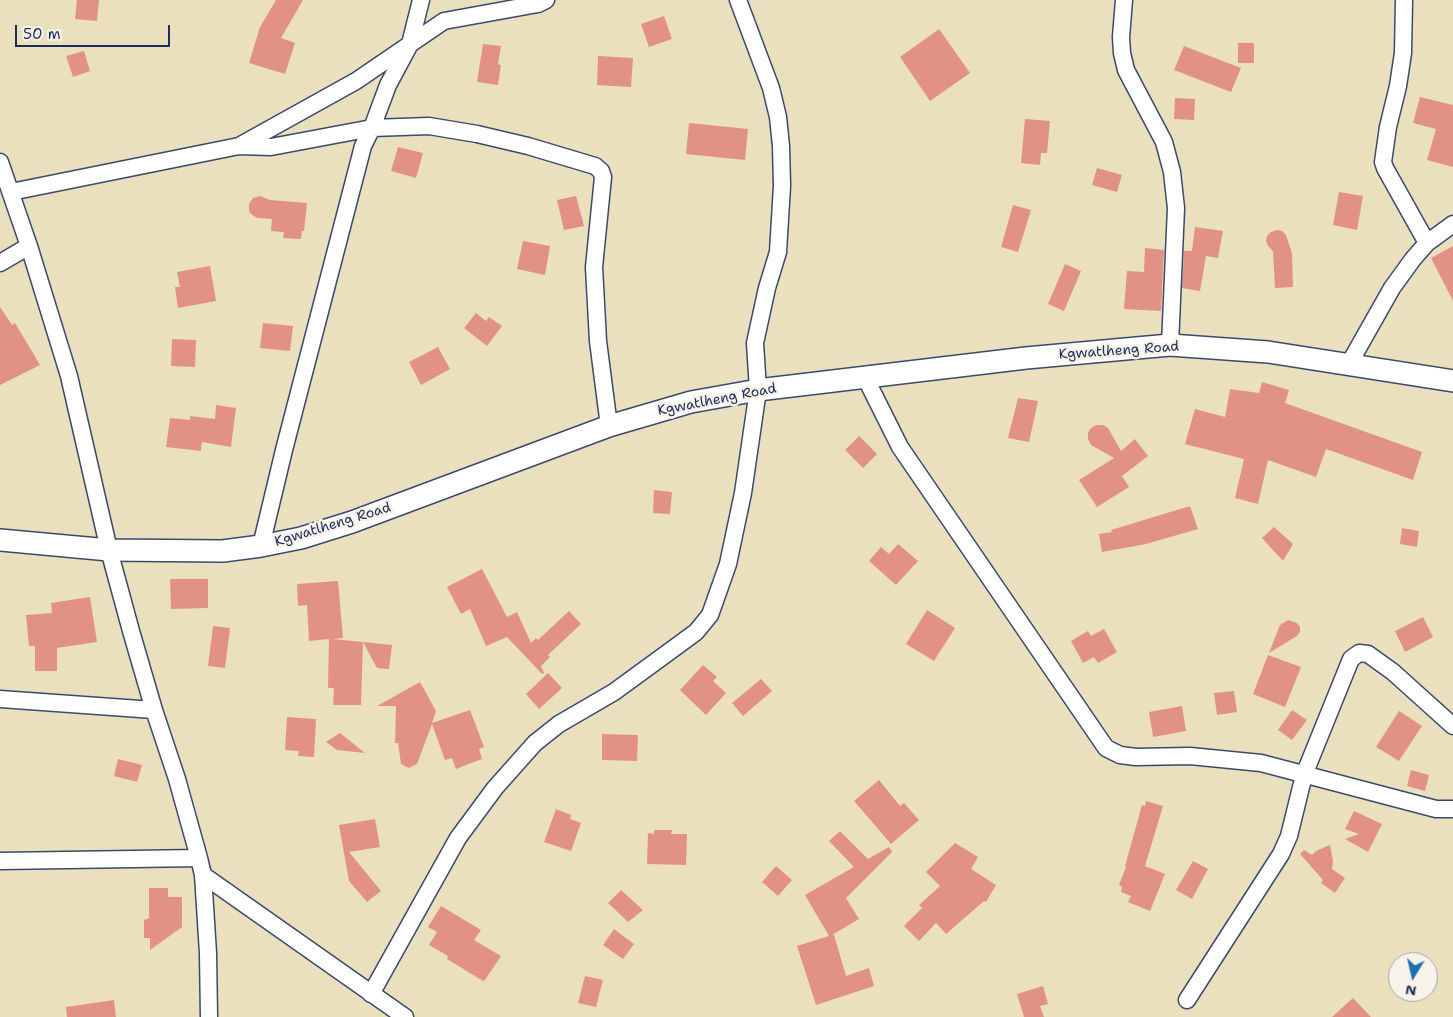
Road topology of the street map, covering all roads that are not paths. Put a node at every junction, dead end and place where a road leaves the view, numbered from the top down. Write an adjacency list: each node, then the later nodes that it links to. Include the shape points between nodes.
1 (421, 0): 6 (street)
2 (546, 0): 6 (street, via 444,21)
3 (738, 0): 19 (street, via 771,88 781,146 778,252 755,342)
4 (1124, 0): 15 (street, via 1121,37 1126,70 1164,142 1172,172 1176,208)
5 (1404, 0): 12 (street, via 1403,52 1383,162)
6 (410, 44): 7 (street, via 388,84); 8 (street, via 356,81)
7 (372, 128): 8 (street, via 270,147); 20 (street, via 429,126 477,134 528,146 595,166 601,171 604,177 595,251 595,284 598,341); 22 (street, via 363,146)
8 (239, 146): 10 (street)
9 (0, 162): 10 (street)
10 (11, 192): 13 (street)
11 (1453, 224): 12 (street)
12 (1427, 242): 16 (street, via 1392,288)
13 (29, 246): 14 (street); 23 (street, via 69,376)
14 (0, 263)
15 (1170, 345): 16 (street, Kgwatlheng Road, via 1268,352); 17 (street, Kgwatlheng Road)
16 (1349, 364): 18 (street, Kgwatlheng Road)
17 (865, 377): 19 (street, Kgwatlheng Road); 27 (street, via 900,447 1106,748 1120,755 1136,757 1190,756 1262,763)
18 (1453, 382)
19 (758, 390): 20 (street, Kgwatlheng Road, via 690,402); 32 (street, via 743,493 728,564 710,615 696,632 614,692 559,724 535,743 495,788 458,838)
20 (609, 426): 22 (street, Kgwatlheng Road, via 352,522)
21 (0, 540): 23 (street, Kgwatlheng Road)
22 (261, 546): 23 (street, Kgwatlheng Road, via 223,551)
23 (109, 550): 25 (street)
24 (0, 699): 25 (street)
25 (154, 710): 29 (street)
26 (1453, 726): 27 (street, via 1393,672 1368,654 1358,653 1351,659)
27 (1304, 775): 28 (street, via 1436,809); 33 (street, via 1281,854)
28 (1453, 808)
29 (199, 858): 30 (street); 31 (street)
30 (0, 861)
31 (203, 875): 32 (street); 34 (street)
32 (371, 994): 35 (street)
33 (1187, 1000)
34 (209, 1017)
35 (404, 1017)

